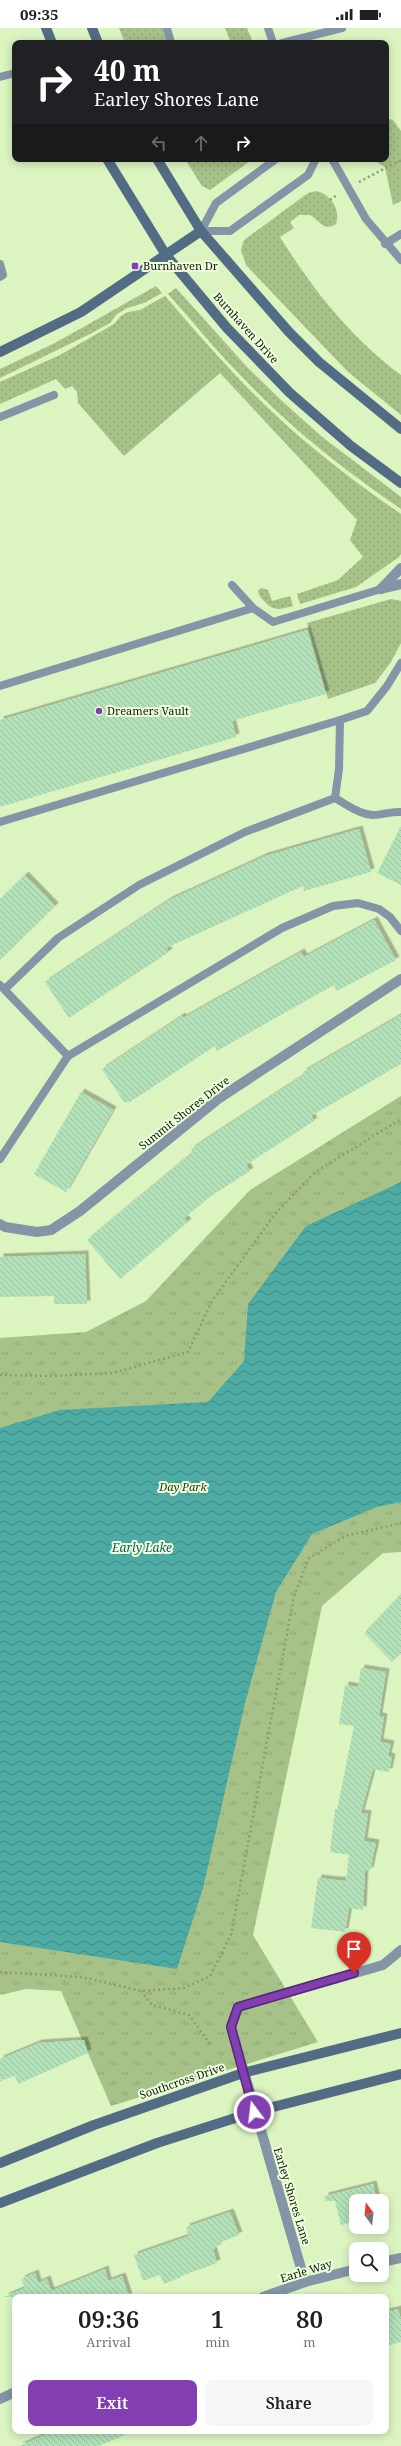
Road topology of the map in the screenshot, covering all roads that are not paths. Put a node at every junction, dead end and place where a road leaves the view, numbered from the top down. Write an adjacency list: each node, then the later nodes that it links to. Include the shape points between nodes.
1 (46, 28): 6 (street)
2 (92, 28): 7 (street)
3 (167, 28): 8 (lane)
4 (268, 28): 9 (lane)
5 (342, 28): 10 (lane)
6 (51, 40)
7 (97, 40)
8 (170, 40)
9 (272, 40)
10 (294, 40)
11 (12, 74): 12 (lane)
12 (0, 77)
13 (109, 162): 21 (street, Burnhaven Drive)
14 (159, 162): 18 (street)
15 (272, 162): 18 (lane, via 216,203)
16 (314, 162): 18 (lane, via 308,174 230,231)
17 (334, 162): 20 (lane, via 347,188)
18 (201, 231): 21 (street); 28 (street, via 309,352)
19 (401, 234): 20 (lane)
20 (385, 244): 22 (lane)
21 (166, 255): 25 (street, via 82,312); 29 (street, Burnhaven Drive, via 227,328 290,393 351,446)
22 (401, 260)
23 (0, 264): 24 (lane, via 3,275)
24 (0, 277)
25 (0, 352)
26 (54, 396): 27 (lane)
27 (0, 417)
28 (401, 429)
29 (401, 483)
30 (401, 568): 33 (street)
31 (401, 584): 33 (street)
32 (232, 585): 34 (lane)
33 (381, 589): 34 (lane, via 273,622)
34 (253, 608): 36 (lane)
35 (401, 663): 37 (lane, via 388,686 367,711)
36 (0, 686)
37 (340, 720): 38 (lane, via 339,769); 40 (lane)
38 (335, 798): 39 (lane, via 360,813 374,815); 43 (lane, via 245,832 139,885 58,938)
39 (401, 812)
40 (0, 822)
41 (401, 931): 44 (lane, via 390,917 370,905 358,903 333,906 282,928)
42 (401, 979): 46 (street, Summit Shores Drive, via 218,1099 80,1211 51,1230 37,1232)
43 (2, 987): 44 (lane)
44 (68, 1056): 45 (lane)
45 (0, 1159)
46 (0, 1224)
47 (401, 1950): 49 (street, Earley Shores Lane, via 382,1965 238,2007 231,2027)
48 (401, 2034): 49 (street, Southcross Drive)
49 (243, 2073): 51 (street, Earley Shores Lane); 52 (street, Southcross Drive, via 94,2125)
50 (401, 2074): 51 (street)
51 (254, 2112): 53 (street, via 157,2143); 57 (street, Earley Shores Lane)
52 (0, 2163)
53 (0, 2203)
54 (401, 2258): 55 (street)
55 (389, 2261)
56 (349, 2271): 57 (street, Earle Way)
57 (305, 2282): 58 (street, Earle Way)
58 (271, 2294)
59 (12, 2393): 60 (street)
60 (0, 2399)

